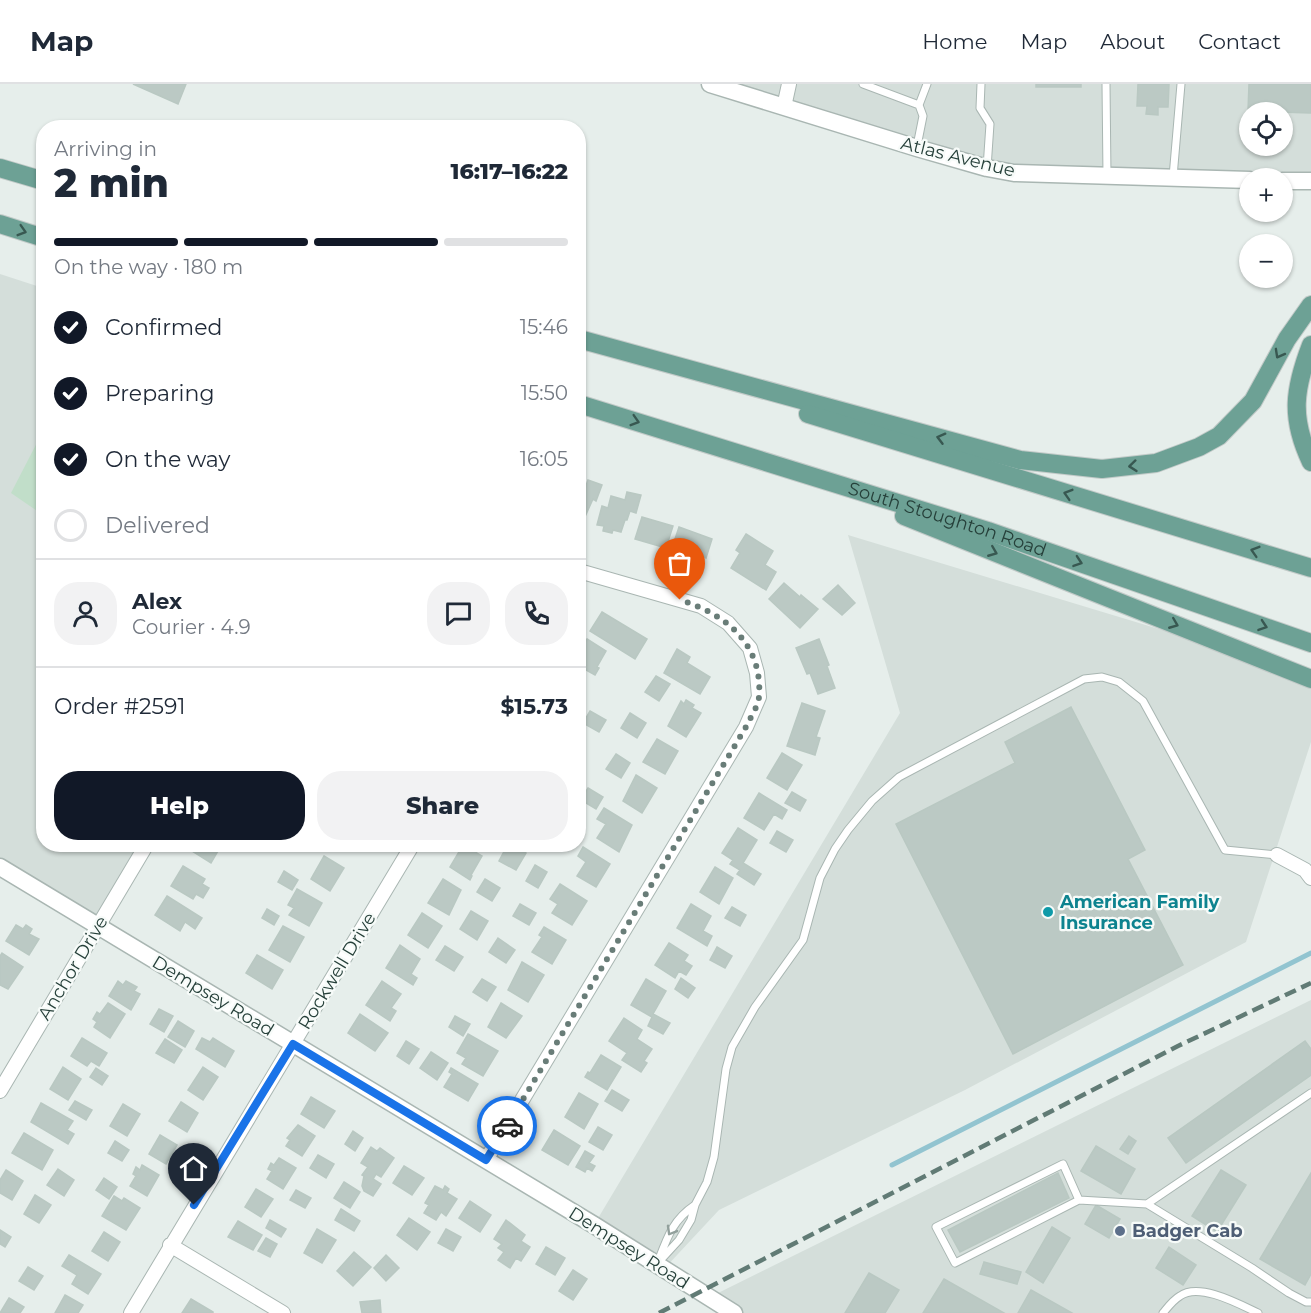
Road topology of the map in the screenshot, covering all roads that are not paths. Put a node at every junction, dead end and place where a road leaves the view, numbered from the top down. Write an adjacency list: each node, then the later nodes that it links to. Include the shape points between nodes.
1 (710, 84): 9 (street, Atlas Avenue)
2 (789, 84): 9 (street)
3 (863, 84): 8 (lane)
4 (927, 84): 8 (lane)
5 (981, 84): 12 (lane, via 980,108 990,124)
6 (1106, 84): 13 (lane)
7 (1181, 84): 14 (lane)
8 (919, 105): 10 (lane, via 923,116)
9 (784, 107): 10 (street, Atlas Avenue)
10 (917, 148): 12 (street, Atlas Avenue)
11 (0, 168): 15 (main road)
12 (987, 168): 13 (street, Atlas Avenue, via 1014,173)
13 (1107, 176): 14 (street, Atlas Avenue)
14 (1173, 177): 16 (street, Atlas Avenue)
15 (36, 179)
16 (1239, 180)
17 (1293, 181): 18 (street)
18 (1311, 182)
19 (0, 224): 20 (main road, one-way to 20)
20 (36, 235)
21 (1311, 305): 22 (main road, one-way to 22, via 1252,401 1219,436 1156,463 1102,469 1020,460)
22 (586, 343)
23 (586, 343): 28 (main road, one-way to 23)
24 (1311, 345): 26 (main road, via 1295,401 1301,442)
25 (586, 406): 27 (main road, South Stoughton Road, one-way to 27)
26 (1311, 462)
27 (783, 467): 30 (main road, South Stoughton Road, one-way to 30, via 988,531); 31 (main road, one-way to 31)
28 (1311, 568)
29 (586, 573): 41 (street, via 701,606 728,623 750,648 759,697 746,727)
30 (1311, 643)
31 (1311, 679)
32 (142, 852): 37 (street, Anchor Drive)
33 (408, 852): 38 (street, Rockwell Drive)
34 (1277, 855): 36 (street, via 1305,870); 44 (lane, via 1225,850 1143,701 1119,682 1102,677 1084,679 917,766 872,801 835,849 817,888 803,940 738,1035 728,1058 713,1163)
35 (0, 867): 37 (street, Dempsey Road)
36 (1311, 878)
37 (97, 927): 38 (street, Dempsey Road); 39 (street, Anchor Drive)
38 (293, 1044): 41 (street, Dempsey Road); 45 (street, Rockwell Drive)
39 (0, 1091)
40 (1311, 1093): 43 (lane)
41 (486, 1160): 46 (street, Dempsey Road)
42 (1079, 1200): 42 (lane, via 1063,1164 936,1227 955,1263); 43 (lane)
43 (1147, 1204): 47 (lane, via 1289,1293)
44 (695, 1205): 46 (lane, via 679,1240); 46 (lane, one-way to 46, via 673,1227)
45 (170, 1245): 48 (street, Rockwell Drive); 49 (street)
46 (657, 1264): 50 (street, Dempsey Road)
47 (1311, 1302)
48 (131, 1313)
49 (283, 1313)
50 (734, 1313)
51 (1162, 1313): 52 (lane, via 1181,1295 1192,1291 1230,1300)
52 (1258, 1313)

